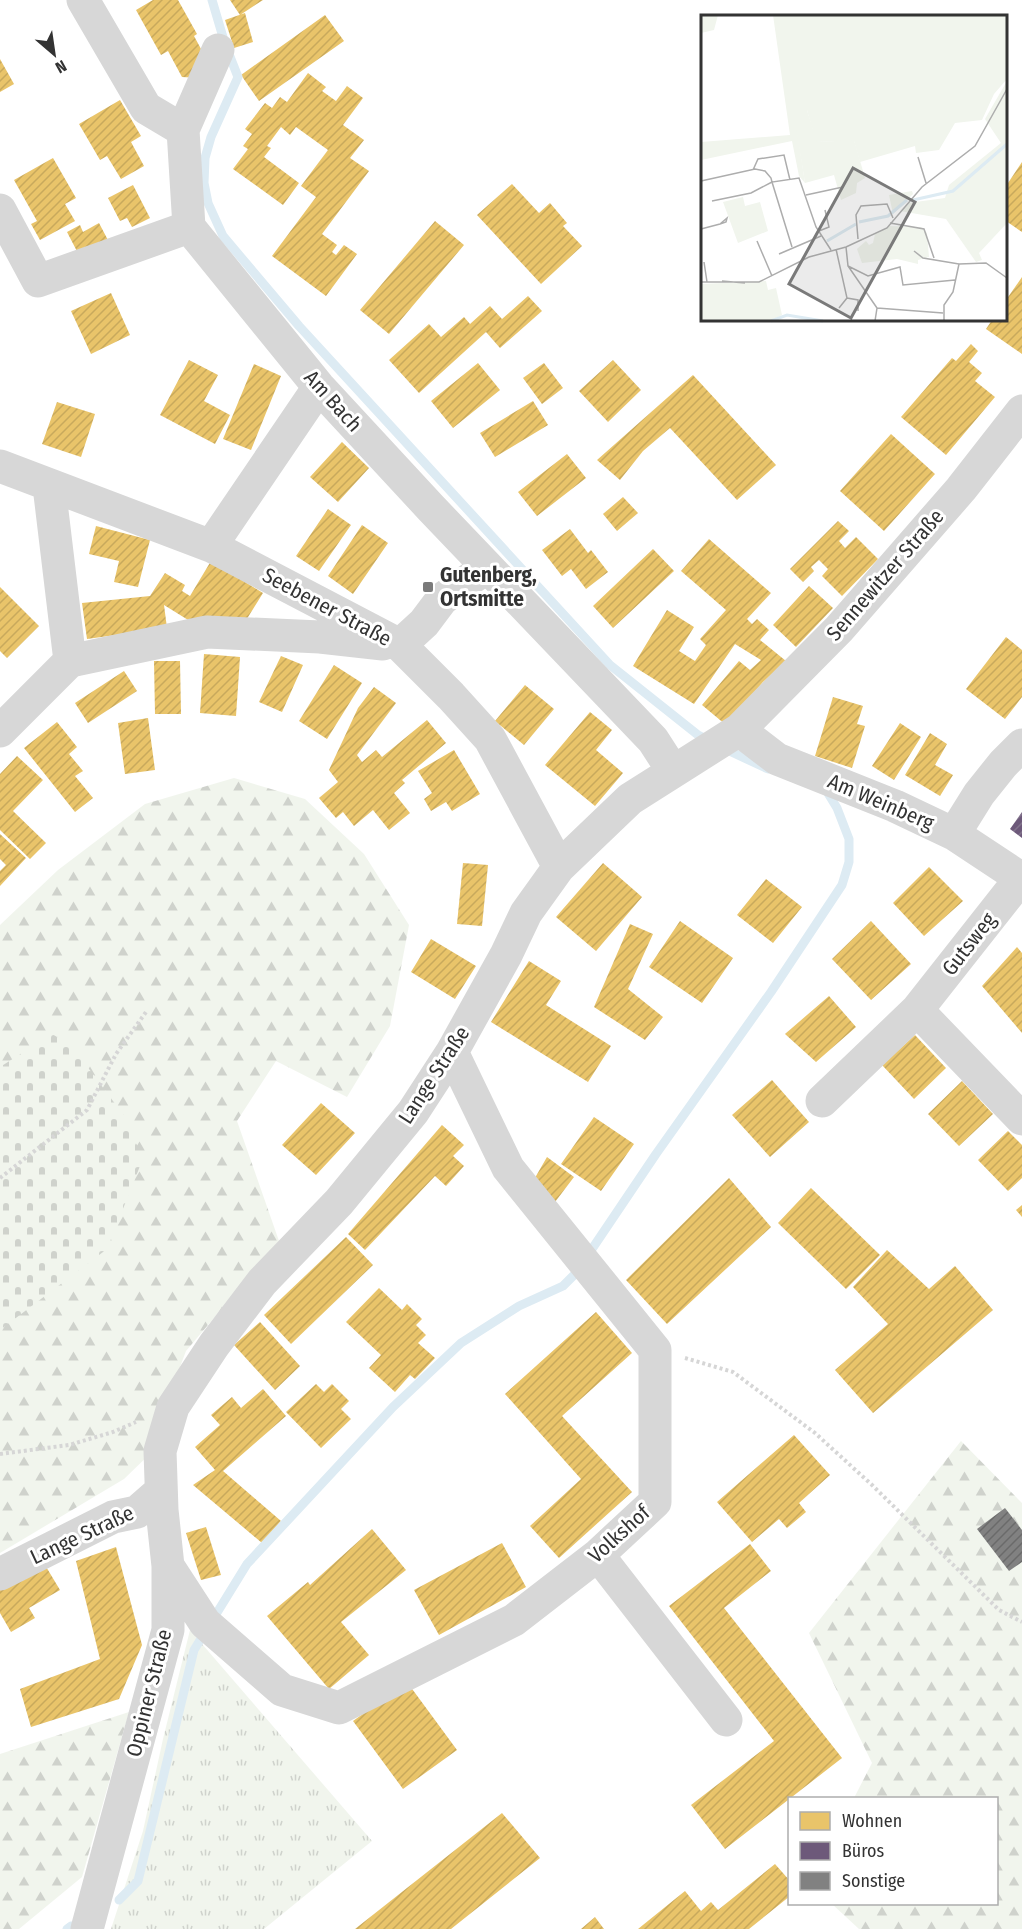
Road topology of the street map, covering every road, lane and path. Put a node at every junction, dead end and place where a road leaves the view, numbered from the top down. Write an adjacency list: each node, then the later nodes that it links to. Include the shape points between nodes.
1 (83, 0): 3 (street, via 146,108)
2 (218, 50): 3 (street)
3 (183, 130): 5 (street)
4 (0, 210): 5 (street, via 38,281)
5 (189, 227): 6 (street, Am Bach)
6 (319, 387): 10 (street); 11 (street, Am Bach)
7 (1022, 411): 15 (street, Sennewitzer Straße, via 961,489 839,629)
8 (0, 466): 9 (street, Seebener Straße)
9 (49, 486): 10 (street, Seebener Straße); 13 (street)
10 (211, 546): 12 (street, Seebener Straße)
11 (487, 567): 12 (street, via 442,599); 17 (street, Am Bach, via 653,740)
12 (400, 645): 13 (street, via 207,632); 19 (street, Seebener Straße, via 490,739)
13 (70, 661): 14 (street)
14 (0, 731)
15 (731, 735): 17 (street, Lange Straße); 18 (street, Am Weinberg, via 777,759)
16 (1022, 745): 18 (street, via 979,794)
17 (682, 765): 19 (street, Lange Straße, via 630,799)
18 (954, 834): 20 (street, Am Weinberg)
19 (559, 867): 23 (street, Lange Straße, via 526,913)
20 (1021, 878): 21 (street, Gutsweg)
21 (917, 1010): 24 (street, Gutsweg); 25 (street)
22 (146, 1012): 26 (path, via 116,1054 87,1110)
23 (452, 1052): 27 (street, via 508,1168); 28 (street, Lange Straße, via 414,1112 339,1202 262,1281)
24 (822, 1101)
25 (1022, 1119)
26 (0, 1178)
27 (656, 1350): 32 (street, Volkshof, via 654,1502); 35 (path, via 733,1372 815,1433 999,1610)
28 (173, 1407): 29 (street, Lange Straße); 30 (path, via 69,1445)
29 (160, 1451): 31 (street, Oppiner Straße)
30 (0, 1454)
31 (161, 1491): 33 (street, Oppiner Straße); 34 (street, Lange Straße, via 137,1512 113,1517)
32 (598, 1555): 33 (street, Volkshof, via 514,1620 339,1708 282,1690 216,1633); 36 (street)
33 (168, 1566): 37 (street, Oppiner Straße, via 168,1630)
34 (0, 1574)
35 (1022, 1622)
36 (726, 1720)
37 (87, 1929)

